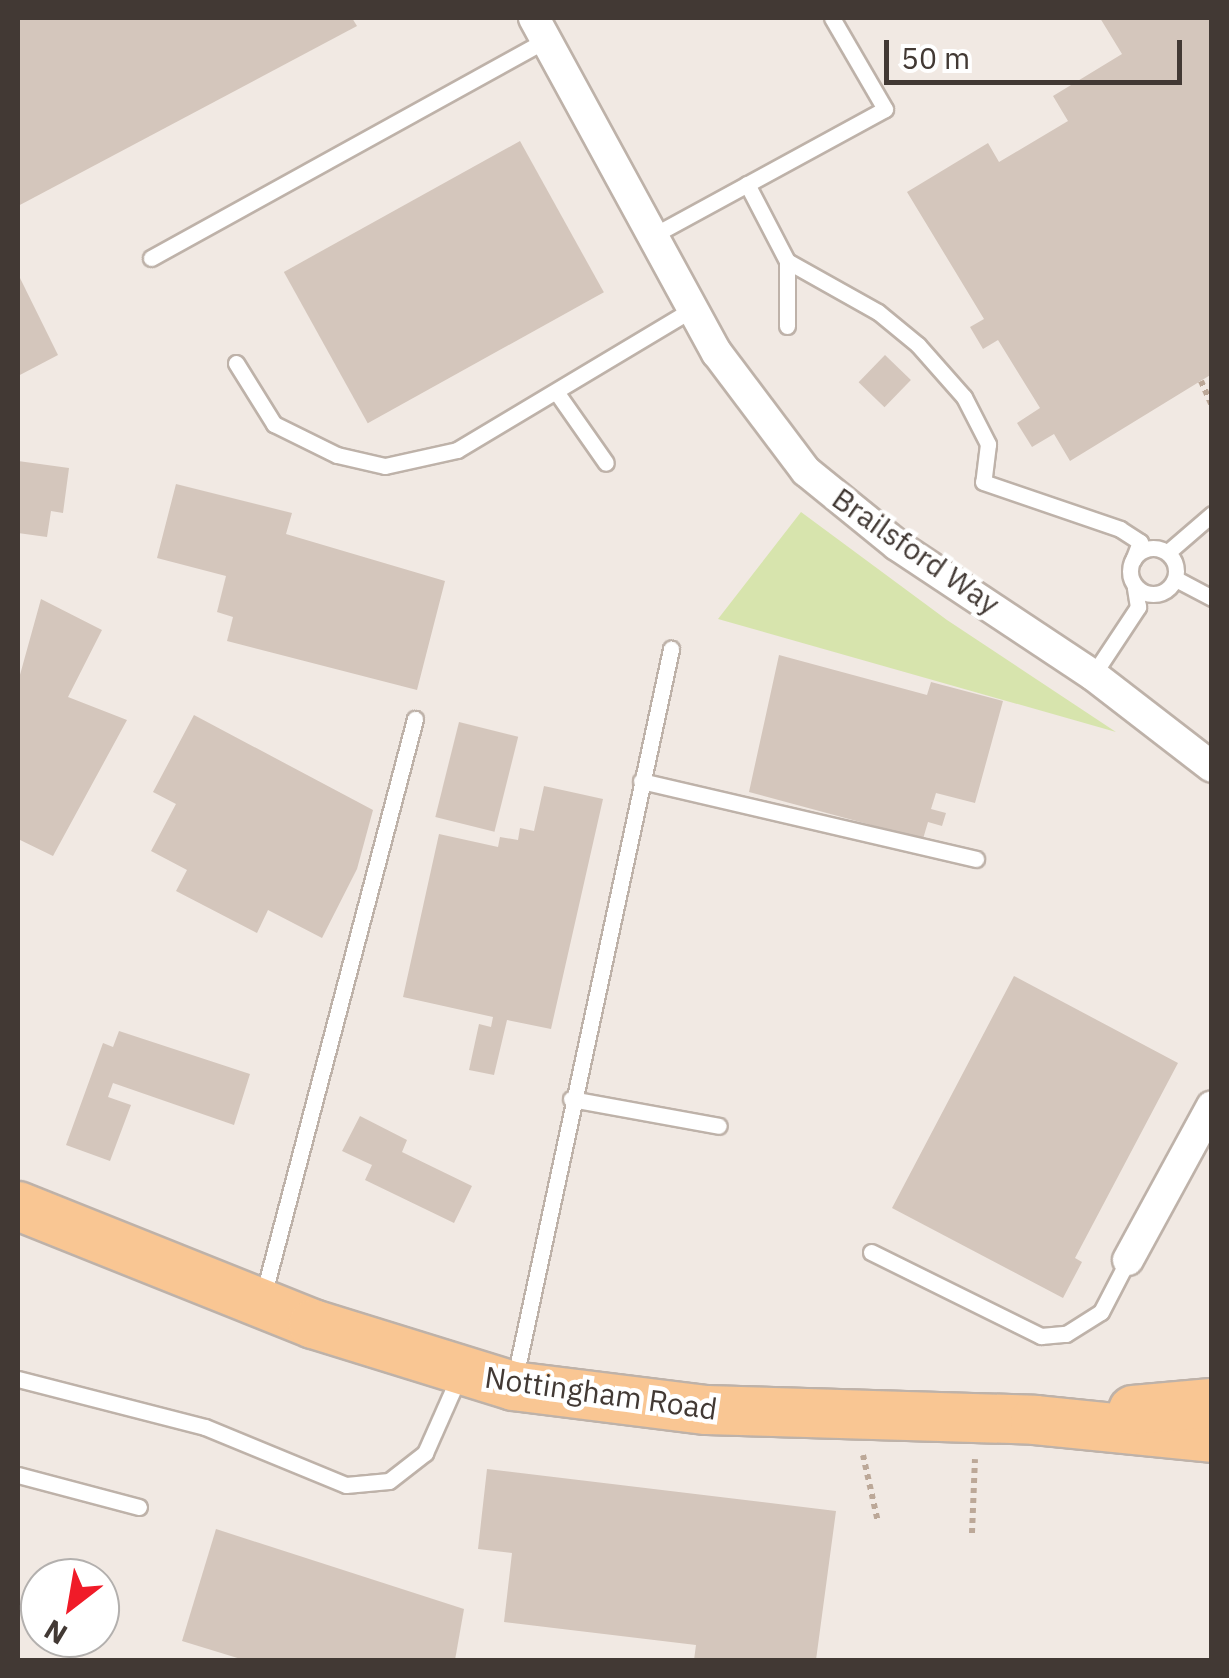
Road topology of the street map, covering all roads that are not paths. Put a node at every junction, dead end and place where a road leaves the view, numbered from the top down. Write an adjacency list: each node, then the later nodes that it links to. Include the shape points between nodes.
1 (832, 18): 3 (lane, via 886,109)
2 (540, 28): 4 (street, Brailsford Way); 5 (lane)
3 (747, 184): 4 (lane); 6 (lane)
4 (654, 236): 7 (street, Brailsford Way)
5 (151, 258)
6 (787, 261): 8 (lane); 14 (lane, via 878,312 940,368 981,422 988,444 983,482 1120,529 1140,542)
7 (693, 309): 10 (lane); 19 (street, Brailsford Way, via 752,406 806,471 896,546)
8 (788, 326)
9 (236, 363): 10 (lane, via 274,424 338,455 385,466 457,450)
10 (557, 392): 11 (lane)
11 (606, 462)
12 (1212, 514): 13 (lane)
13 (1168, 552): 14 (lane, via 1149,547); 15 (lane)
14 (1133, 560): 16 (lane)
15 (1176, 579): 16 (lane, via 1157,594); 17 (lane)
16 (1135, 587): 19 (lane, via 1138,607)
17 (1212, 598)
18 (671, 649): 22 (lane)
19 (1093, 675): 21 (street, Brailsford Way)
20 (414, 719): 30 (lane)
21 (1212, 766)
22 (641, 781): 23 (lane); 24 (lane)
23 (976, 860)
24 (571, 1099): 26 (lane); 33 (lane)
25 (1212, 1106): 29 (street)
26 (719, 1126)
27 (18, 1206): 30 (main road, Nottingham Road)
28 (871, 1252): 29 (lane, via 1041,1336 1066,1334 1100,1312)
29 (1128, 1260)
30 (262, 1304): 31 (main road, Nottingham Road)
31 (461, 1372): 32 (lane, via 425,1454 389,1481 346,1485 205,1427); 33 (main road, Nottingham Road)
32 (18, 1379)
33 (513, 1386): 35 (main road, Nottingham Road, via 706,1410)
34 (1212, 1403): 35 (main road, Nottingham Road)
35 (1035, 1420): 36 (main road, Nottingham Road)
36 (1212, 1438)
37 (18, 1474): 38 (lane)
38 (139, 1507)

